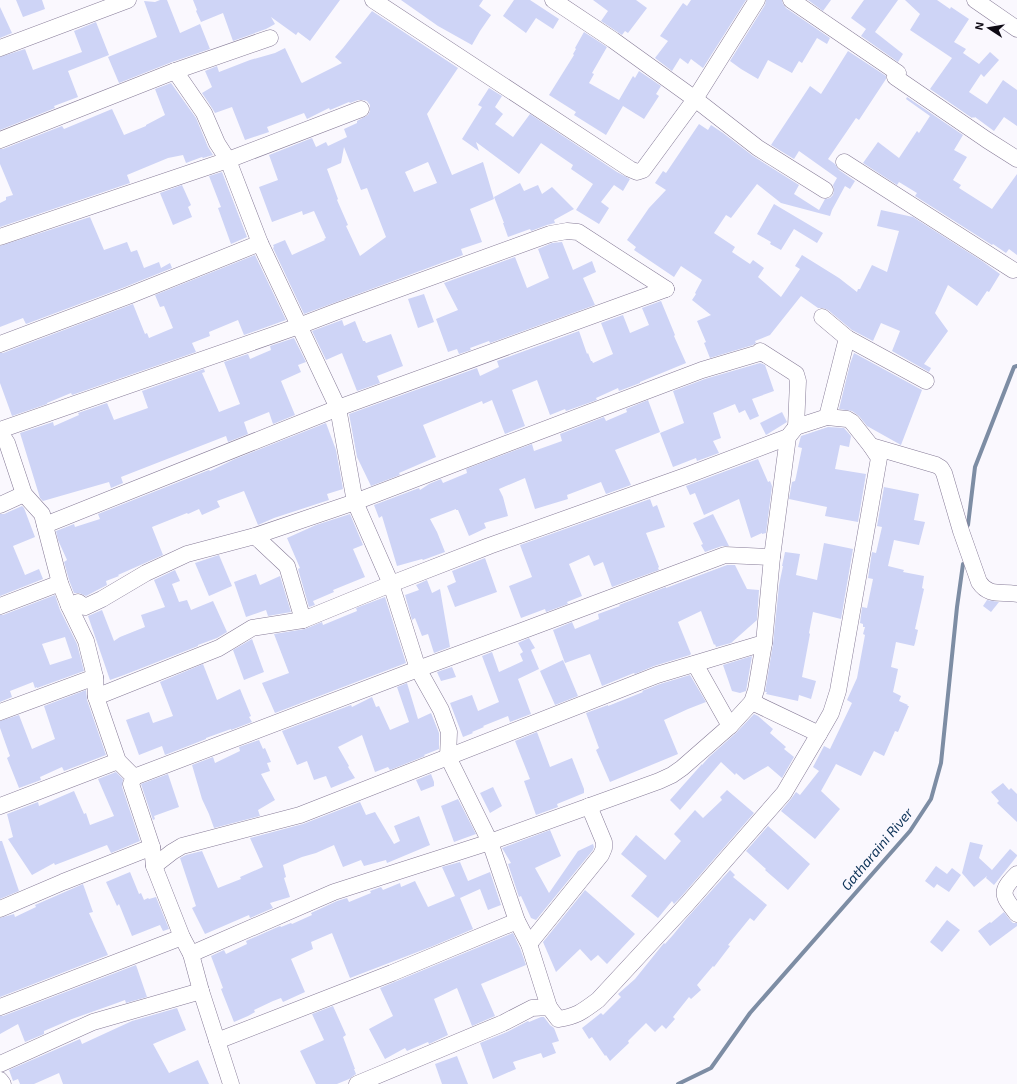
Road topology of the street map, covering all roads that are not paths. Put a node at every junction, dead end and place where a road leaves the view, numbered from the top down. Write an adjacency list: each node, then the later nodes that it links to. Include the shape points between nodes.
1 (128, 0): 9 (street)
2 (373, 0): 11 (street, via 637,172 643,170)
3 (553, 0): 11 (street)
4 (757, 0): 11 (street)
5 (791, 0): 14 (street, via 980,136)
6 (975, 0): 7 (street)
7 (1017, 29)
8 (270, 38): 10 (street)
9 (0, 48)
10 (175, 70): 13 (street); 15 (street, via 204,113 217,143)
11 (695, 98): 17 (street, via 758,148)
12 (361, 109): 15 (street)
13 (0, 140)
14 (1017, 159)
15 (228, 160): 18 (street); 19 (street)
16 (844, 162): 20 (street)
17 (825, 190)
18 (0, 237)
19 (260, 243): 22 (street); 24 (street)
20 (1013, 270)
21 (822, 317): 23 (street)
22 (299, 326): 26 (street); 26 (street, via 550,234 567,231 583,234 666,289); 28 (street)
23 (847, 338): 25 (street); 27 (street)
24 (0, 344)
25 (926, 381)
26 (338, 408): 32 (street); 34 (street)
27 (827, 418): 29 (street); 30 (street, via 840,418 852,422)
28 (0, 431): 31 (street, via 7,443)
29 (792, 432): 32 (street, via 798,381 796,374 760,351 702,370); 36 (street); 38 (street, via 688,475)
30 (871, 446): 39 (street, via 941,468 960,531 983,589); 51 (street, via 879,458 838,691 831,713)
31 (24, 494): 33 (street); 34 (street, via 42,514)
32 (355, 502): 35 (street); 38 (street)
33 (0, 504)
34 (45, 525): 37 (street)
35 (255, 536): 41 (street, via 187,554 146,573 85,607 78,602); 42 (street, via 287,566)
36 (772, 557): 43 (street); 45 (street, via 725,555)
37 (60, 583): 40 (street); 41 (street)
38 (391, 584): 42 (street); 45 (street)
39 (1017, 594)
40 (0, 606)
41 (69, 606): 46 (street, via 86,641)
42 (303, 620): 47 (street, via 252,628 219,648)
43 (764, 643): 44 (street); 48 (street)
44 (695, 664): 50 (street); 52 (street, via 657,674)
45 (418, 669): 52 (street, via 441,710 448,732); 54 (street)
46 (95, 677): 47 (street); 49 (street)
47 (96, 697): 53 (street)
48 (752, 702): 50 (street); 51 (street)
49 (0, 712)
50 (730, 726): 56 (street, via 672,775)
51 (820, 734): 69 (street, via 784,793 687,904 598,1000 583,1012 558,1019)
52 (448, 757): 57 (street); 59 (street, via 300,815 182,846)
53 (118, 762): 54 (street); 55 (street)
54 (134, 778): 58 (street, via 131,784)
55 (0, 806)
56 (589, 806): 57 (street); 65 (street, via 604,842 601,855)
57 (490, 842): 63 (street); 66 (street, via 334,892)
58 (152, 847): 59 (street); 61 (street)
59 (154, 866): 64 (street)
60 (1017, 874): 62 (street, via 1007,884 1004,892)
61 (0, 909)
62 (1017, 914)
63 (517, 921): 65 (street); 70 (street, via 392,974)
64 (182, 937): 66 (street); 68 (street)
65 (529, 944): 69 (street)
66 (191, 954): 67 (street)
67 (201, 991): 70 (street); 71 (street, via 93,1022)
68 (0, 1007)
69 (548, 1007): 75 (street, via 532,1008 503,1023)
70 (217, 1040): 74 (street)
71 (0, 1064)
72 (0, 1080): 73 (street)
73 (3, 1084)
74 (231, 1084)
75 (357, 1084)

